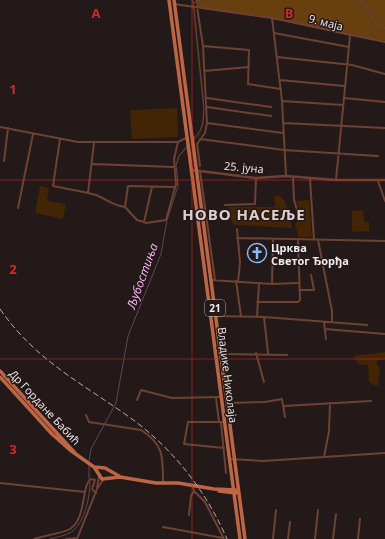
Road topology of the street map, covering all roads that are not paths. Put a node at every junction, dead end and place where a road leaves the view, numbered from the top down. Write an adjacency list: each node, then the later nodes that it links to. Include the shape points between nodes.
1 (169, 2): 2 (street, 9. маја); 34 (main road, Владике Николаја / 21)
2 (174, 2): 3 (street, 9. маја); 34 (main road, Владике Николаја / 21)
3 (197, 7): 4 (street, 9. маја); 8 (street)
4 (272, 18): 5 (street); 6 (street, 9. маја)
5 (274, 33): 9 (street); 10 (street)
6 (350, 36): 7 (street, 9. маја); 9 (street)
7 (385, 42)
8 (202, 46): 12 (street, via 250,50); 13 (street)
9 (349, 47): 11 (street)
10 (277, 57): 11 (street); 15 (street)
11 (347, 66): 14 (street); 16 (street)
12 (249, 67): 13 (street); 17 (street, via 248,84)
13 (204, 71): 18 (street)
14 (385, 74)
15 (280, 80): 16 (street); 17 (street)
16 (345, 86): 19 (street)
17 (281, 89): 20 (street)
18 (207, 98): 23 (street); 24 (street)
19 (344, 98): 21 (street); 22 (street)
20 (282, 101): 22 (street); 27 (street)
21 (385, 102)
22 (343, 105): 28 (street)
23 (207, 107): 25 (street); 26 (street)
24 (271, 107)
25 (271, 116)
26 (208, 123): 32 (street); 36 (street)
27 (283, 123): 28 (street); 32 (street)
28 (341, 125): 31 (street); 40 (street)
29 (0, 127): 30 (street)
30 (8, 128): 33 (street); 42 (street)
31 (385, 128)
32 (283, 133): 39 (street)
33 (33, 134): 35 (street); 60 (street)
34 (190, 137): 37 (street); 46 (main road, Владике Николаја / 21)
35 (60, 139): 38 (street); 56 (street, via 53,186)
36 (200, 139): 39 (street); 45 (street, via 196,146)
37 (178, 142): 38 (street); 44 (street)
38 (94, 143): 43 (street)
39 (284, 150): 40 (street); 47 (street)
40 (338, 153): 41 (street); 51 (street)
41 (378, 156)
42 (4, 161)
43 (92, 164): 44 (street); 56 (street)
44 (174, 166): 55 (street)
45 (200, 166)
46 (196, 170): 49 (street, 25. јуна); 71 (main road, Владике Николаја / 21); 78 (main road, Владике Николаја / 21)
47 (286, 176): 48 (street, 25. јуна); 49 (street, 25. јуна)
48 (293, 177): 50 (street, 25. јуна); 61 (street, via 294,200)
49 (256, 178): 58 (street, via 255,204)
50 (310, 179): 51 (street, 25. јуна); 67 (street)
51 (336, 180): 53 (street, 25. јуна)
52 (385, 180): 53 (street, 25. јуна)
53 (378, 181): 57 (street)
54 (152, 187): 55 (street); 59 (street, via 128,186); 62 (street)
55 (175, 187): 62 (street, via 166,220)
56 (88, 193): 59 (street)
57 (385, 201)
58 (225, 204)
59 (125, 207): 62 (street, via 137,220)
60 (18, 208)
61 (299, 216)
62 (144, 222)
63 (236, 229): 64 (street)
64 (237, 238): 65 (street); 72 (street, via 240,262)
65 (273, 240): 66 (street); 75 (street)
66 (298, 240): 67 (street); 74 (street)
67 (314, 240): 68 (street)
68 (318, 240): 69 (street); 83 (street)
69 (385, 241)
70 (311, 275): 76 (street, via 314,290)
71 (213, 280): 72 (street); 78 (main road, Владике Николаја / 21)
72 (237, 281): 73 (street); 79 (street)
73 (259, 283): 75 (street); 77 (street)
74 (298, 283): 75 (street); 76 (street)
75 (272, 284)
76 (300, 290): 77 (street, via 301,298 298,302)
77 (257, 302): 80 (street)
78 (214, 316): 79 (street); 90 (main road, Владике Николаја / 21); 95 (main road, Владике Николаја / 21)
79 (241, 316): 80 (street)
80 (257, 317): 81 (street)
81 (264, 317): 82 (street); 89 (street)
82 (324, 322): 83 (street); 85 (street)
83 (332, 322): 84 (street)
84 (367, 324)
85 (325, 329): 86 (street); 87 (street)
86 (385, 334)
87 (326, 339)
88 (256, 353): 89 (street); 90 (street); 94 (street)
89 (268, 353): 91 (street)
90 (220, 354): 99 (main road, Владике Николаја / 21)
91 (287, 354)
92 (0, 371): 107 (main road, Др Гордане Бабић)
93 (0, 377): 107 (main road, Др Гордане Бабић, via 52,434)
94 (264, 382)
95 (222, 396): 96 (street); 104 (main road, Владике Николаја / 21)
96 (216, 398): 97 (street, via 170,398 141,390); 104 (street)
97 (137, 400)
98 (371, 401): 100 (street)
99 (226, 403): 101 (street, via 280,399 283,400); 110 (main road, Владике Николаја / 21)
100 (330, 403): 101 (street); 109 (street, via 329,431)
101 (284, 406): 103 (street)
102 (86, 415): 120 (street, via 88,421 140,430 158,444 162,455)
103 (285, 417)
104 (222, 422): 105 (street); 105 (street, via 188,422 184,444); 110 (main road, Владике Николаја / 21)
105 (224, 448): 108 (street)
106 (385, 453): 109 (street)
107 (77, 455): 111 (main road, Др Гордане Бабић)
108 (225, 457): 110 (street); 114 (street)
109 (324, 457): 110 (street, via 264,461)
110 (232, 458): 118 (main road, Владике Николаја / 21); 127 (main road, Владике Николаја / 21)
111 (94, 467): 112 (main road); 115 (main road)
112 (101, 469): 113 (main road); 115 (main road)
113 (108, 470): 116 (main road); 117 (main road)
114 (226, 473)
115 (98, 474): 117 (main road); 122 (street)
116 (120, 477): 117 (main road); 120 (main road)
117 (106, 478): 122 (street)
118 (233, 480): 124 (main road); 127 (main road, Владике Николаја / 21)
119 (0, 483): 126 (street)
120 (163, 483): 121 (main road)
121 (193, 485): 123 (main road); 125 (street)
122 (97, 489): 128 (street)
123 (214, 489): 124 (main road); 127 (main road)
124 (225, 490): 127 (main road)
125 (194, 491): 132 (street); 140 (street, via 205,502)
126 (85, 492): 128 (street, via 91,479 95,480 92,489); 137 (street, via 80,514 71,528)
127 (237, 492): 141 (main road, Владике Николаја); 142 (main road, Владике Николаја)
128 (96, 493): 139 (street)
129 (276, 510): 143 (street)
130 (318, 510): 145 (street)
131 (336, 514): 146 (street)
132 (189, 515)
133 (360, 519): 147 (street)
134 (290, 522): 144 (street)
135 (163, 526): 140 (street)
136 (70, 538): 138 (street); 139 (street)
137 (34, 539)
138 (66, 539)
139 (77, 539)
140 (224, 539)
141 (240, 539)
142 (245, 539)
143 (274, 539)
144 (288, 539)
145 (315, 539)
146 (333, 539)
147 (358, 539)

